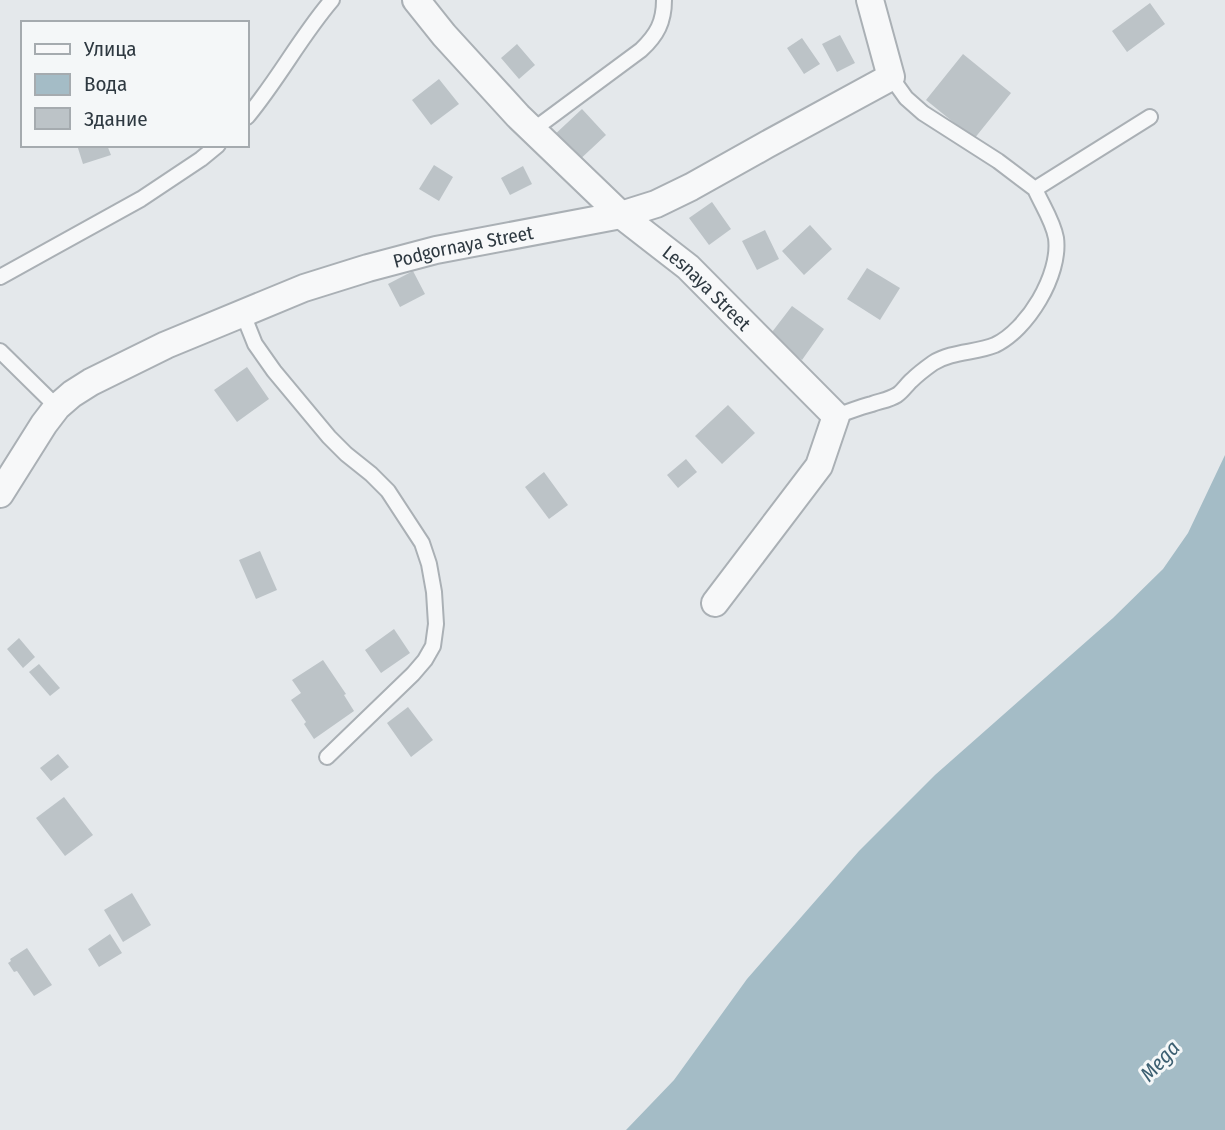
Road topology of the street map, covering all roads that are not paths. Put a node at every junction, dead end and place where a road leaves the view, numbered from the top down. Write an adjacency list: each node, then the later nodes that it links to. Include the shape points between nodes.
1 (332, 0): 6 (lane)
2 (416, 0): 8 (street, Lesnaya Street)
3 (664, 0): 8 (lane, via 661,25 653,39)
4 (870, 0): 5 (street)
5 (891, 77): 10 (lane, via 923,113); 11 (street, Podgornaya Street, via 691,187)
6 (248, 116)
7 (1150, 117): 10 (lane)
8 (533, 130): 11 (street, Lesnaya Street)
9 (216, 147): 12 (lane, via 141,199)
10 (1035, 189): 16 (lane, via 1053,227 1055,261 1039,300 1022,324 1006,340 990,347 934,362 886,400)
11 (621, 215): 13 (street, Podgornaya Street, via 436,250 304,288); 16 (street, Lesnaya Street, via 688,267)
12 (0, 277)
13 (243, 314): 15 (street, Podgornaya Street, via 91,382); 19 (lane, via 255,344 274,371 329,437 388,491 422,543 429,565 436,624 433,646 413,674)
14 (0, 351): 15 (lane)
15 (57, 407): 17 (street, Podgornaya Street)
16 (836, 416): 18 (street, via 819,466)
17 (0, 494)
18 (715, 603)
19 (327, 757)

